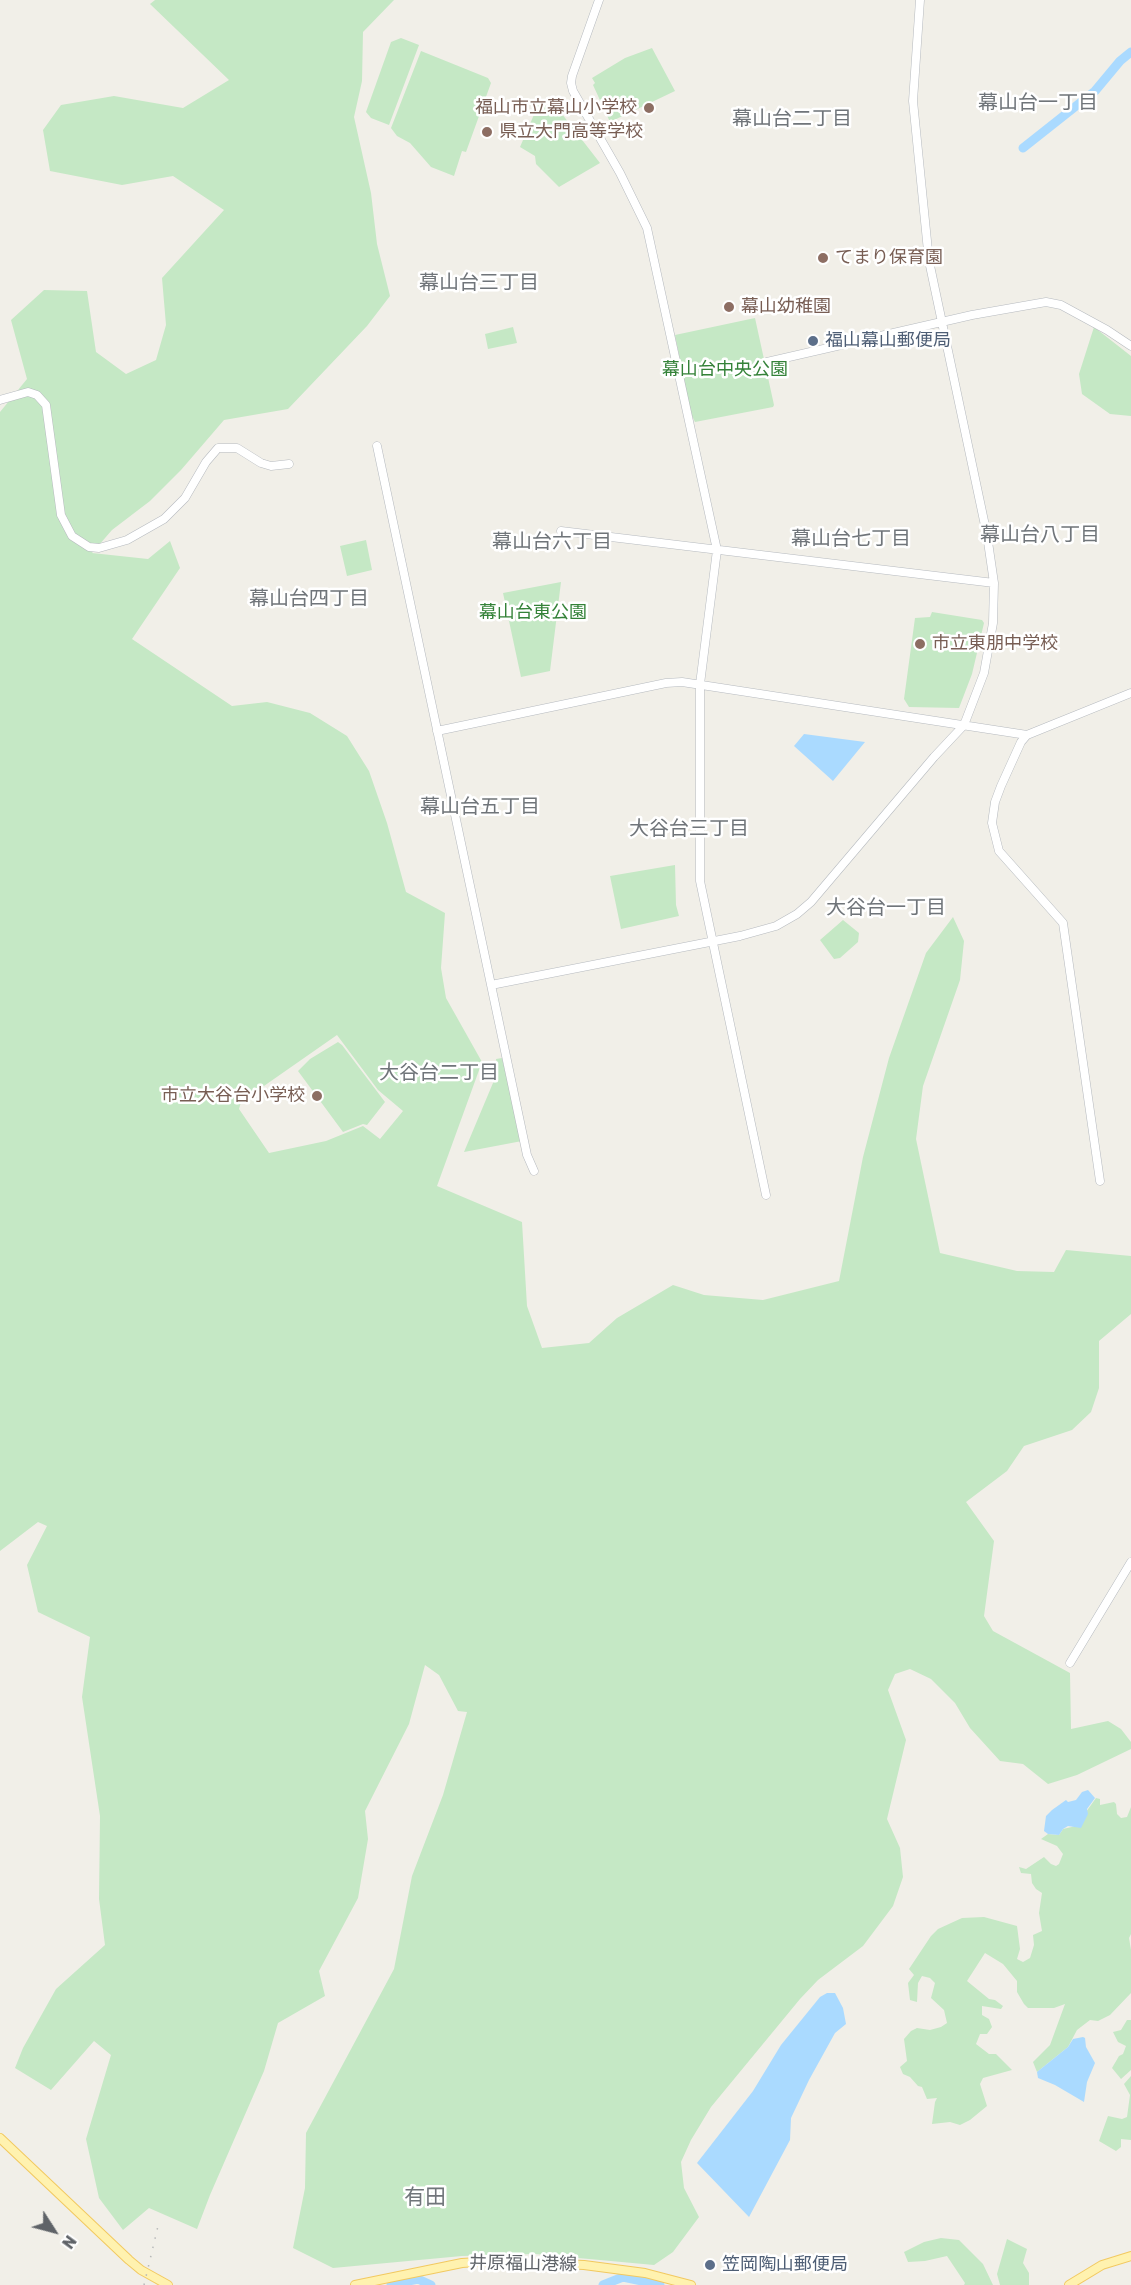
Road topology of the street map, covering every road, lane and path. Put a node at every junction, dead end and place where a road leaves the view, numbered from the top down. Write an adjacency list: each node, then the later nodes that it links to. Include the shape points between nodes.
1 (599, 0): 10 (street, via 571,83 647,228)
2 (920, 0): 3 (street, via 913,101 927,251)
3 (941, 323): 4 (street, via 1046,302 1061,304); 5 (street); 11 (street)
4 (1131, 346)
5 (767, 362)
6 (0, 400): 8 (street, via 28,392 46,405 61,515 72,536 89,547 127,540 164,519 185,498 218,448 237,448 261,463)
7 (376, 446): 15 (street)
8 (289, 464)
9 (561, 531): 10 (street)
10 (717, 550): 11 (street); 12 (street)
11 (994, 583): 14 (street, via 993,623 984,674)
12 (700, 684): 14 (street); 15 (street, via 666,683); 17 (street, via 700,881)
13 (1131, 693): 16 (street)
14 (964, 724): 16 (street); 17 (street, via 811,902 776,926)
15 (437, 731): 18 (street)
16 (1027, 735): 20 (street, via 1001,786 992,823 999,851 1063,923)
17 (712, 941): 18 (street); 21 (street)
18 (491, 985): 19 (street, via 526,1155)
19 (534, 1171)
20 (1100, 1181)
21 (766, 1195)
22 (1131, 1562): 23 (street)
23 (1070, 1663)
24 (0, 2138): 26 (main road, via 129,2260)
25 (1131, 2256): 29 (main road, via 1102,2265)
26 (162, 2284)
27 (355, 2285): 28 (main road, 井原福山港線, via 462,2263 493,2261 584,2265 645,2273)
28 (691, 2285)
29 (1069, 2285)

